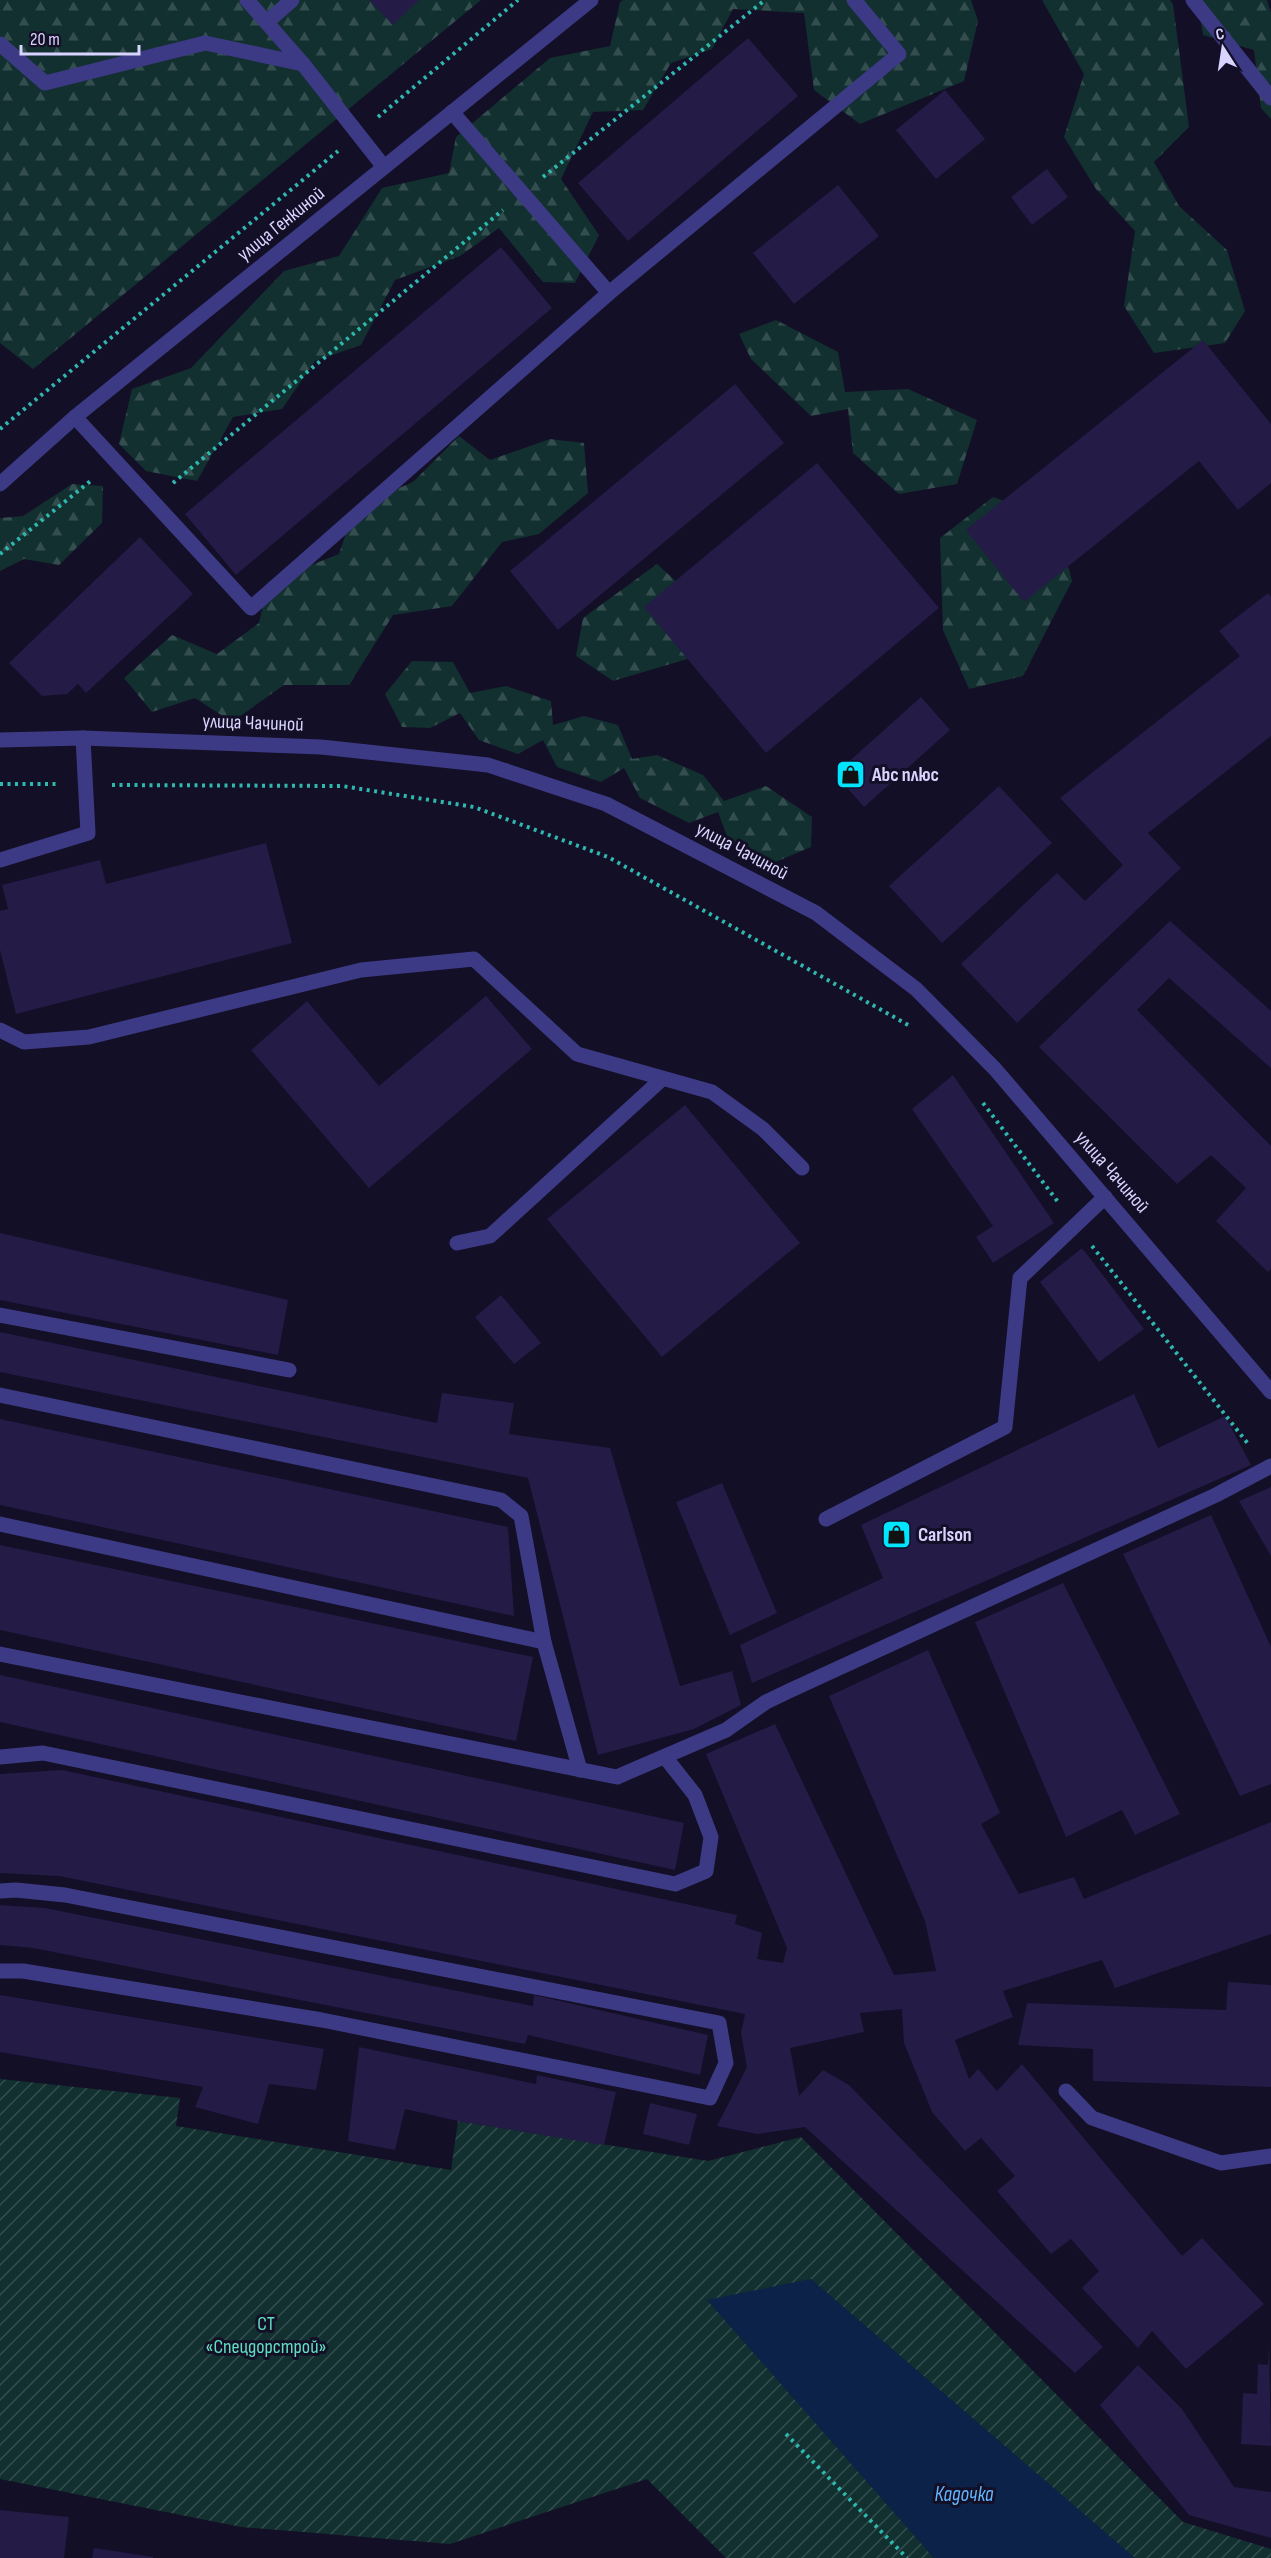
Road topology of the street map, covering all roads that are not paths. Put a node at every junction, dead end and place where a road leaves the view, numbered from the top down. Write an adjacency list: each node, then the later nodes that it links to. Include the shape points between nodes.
1 (247, 0): 6 (street)
2 (292, 0): 6 (street)
3 (591, 0): 10 (street, улица Генкиной)
4 (854, 0): 12 (street, via 899,54)
5 (1193, 0): 9 (street)
6 (267, 22): 8 (street)
7 (0, 44): 8 (street, via 45,83 205,43)
8 (303, 64): 11 (street)
9 (1271, 98)
10 (452, 112): 11 (street, улица Генкиной); 12 (street)
11 (384, 167): 13 (street, улица Генкиной)
12 (609, 293): 13 (street, via 251,608)
13 (75, 417): 14 (street, улица Генкиной)
14 (0, 484)
15 (83, 738): 16 (street, улица Чачиной); 17 (street, via 88,833); 21 (street, улица Чачиной, via 321,747 488,765 606,804 816,913 916,990 995,1069)
16 (0, 740)
17 (0, 860)
18 (0, 1030): 19 (street, via 24,1042 89,1037 361,970 474,959 577,1054)
19 (662, 1078): 20 (street, via 712,1092 763,1129); 22 (street, via 490,1236)
20 (802, 1168)
21 (1105, 1197): 25 (street, улица Чачиной); 28 (street, via 1020,1278 1005,1427)
22 (457, 1243)
23 (0, 1315): 24 (street)
24 (289, 1370)
25 (1271, 1392)
26 (0, 1395): 30 (street, via 501,1500 521,1516)
27 (1269, 1467): 33 (street, via 765,1702 726,1730)
28 (826, 1519)
29 (0, 1524): 30 (street)
30 (544, 1641): 34 (street)
31 (0, 1654): 34 (street)
32 (0, 1757): 33 (street, via 43,1753 675,1884 706,1871 711,1837 695,1795)
33 (665, 1757): 34 (street, via 617,1778)
34 (580, 1770)
35 (0, 1890): 36 (street, via 65,1895 719,2023 726,2063 710,2098 322,2020 23,1971)
36 (0, 1971)
37 (1065, 2091): 38 (street, via 1092,2118 1221,2163)
38 (1271, 2156)

